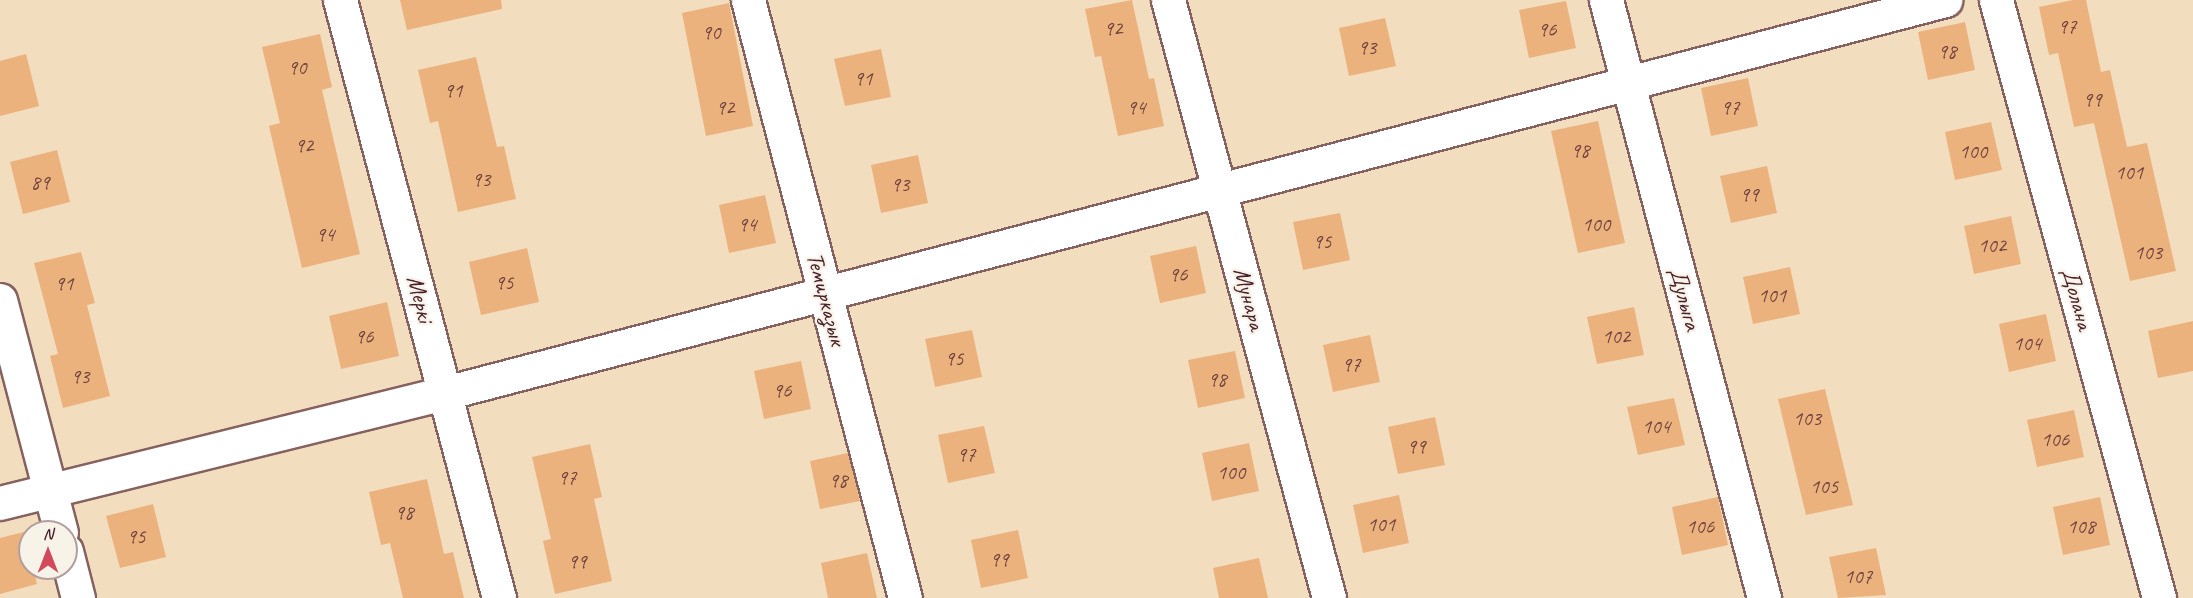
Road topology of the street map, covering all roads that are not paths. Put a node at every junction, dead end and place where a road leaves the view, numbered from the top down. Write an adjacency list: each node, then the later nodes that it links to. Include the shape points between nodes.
1 (340, 0): 11 (street, Меркі)
2 (748, 0): 9 (street, Темирказык)
3 (1168, 0): 8 (street, Мунара)
4 (1606, 0): 7 (street, Дулыга)
5 (1945, 0): 7 (street)
6 (1996, 0): 21 (street, Долана)
7 (1628, 83): 8 (street); 20 (street, Дулыга)
8 (1220, 190): 9 (street); 19 (street, Мунара)
9 (825, 294): 11 (street); 18 (street, Темирказык)
10 (0, 300): 12 (street)
11 (445, 393): 12 (street); 17 (street, Меркі)
12 (50, 491): 13 (street); 14 (street)
13 (0, 503)
14 (58, 520)
15 (73, 580): 16 (street)
16 (78, 598)
17 (500, 598)
18 (905, 598)
19 (1329, 598)
20 (1764, 598)
21 (2159, 598)

